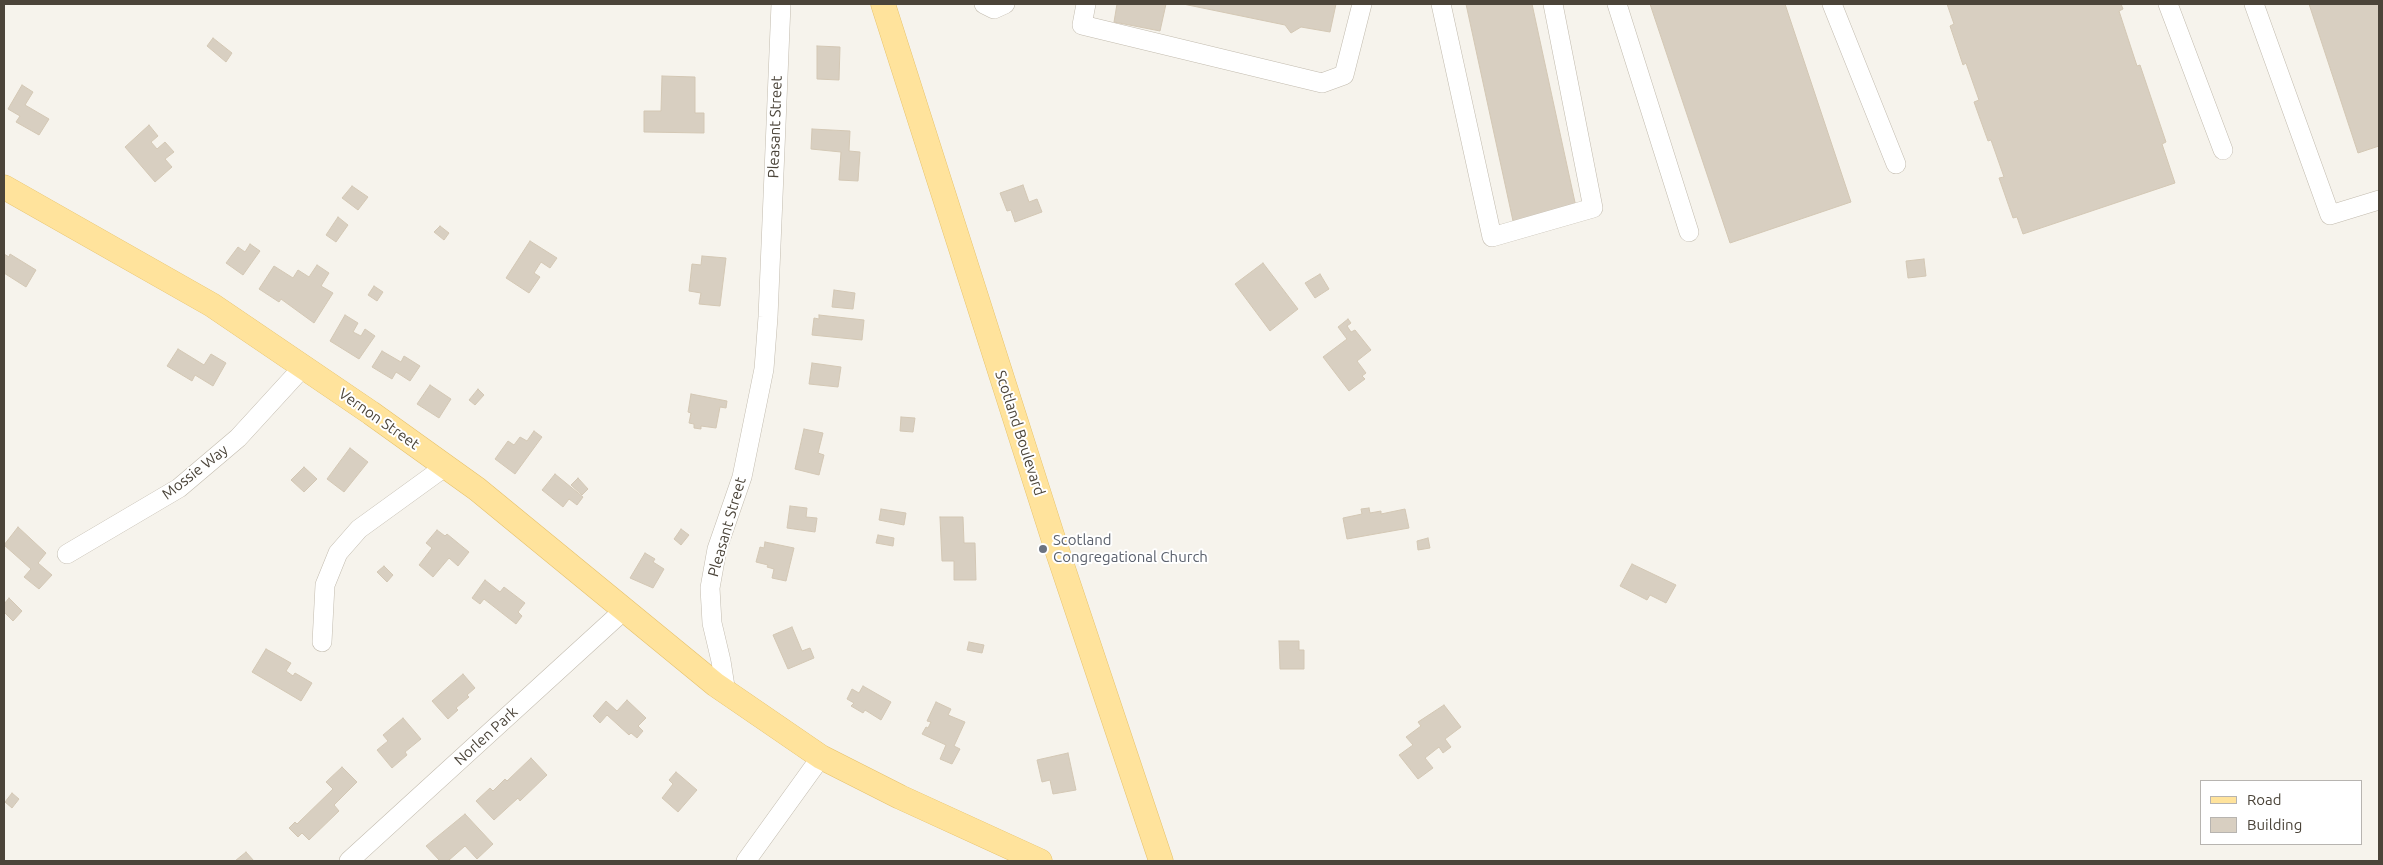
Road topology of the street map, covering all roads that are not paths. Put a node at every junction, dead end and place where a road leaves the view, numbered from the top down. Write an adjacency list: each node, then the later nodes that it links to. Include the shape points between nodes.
1 (781, 4): 23 (street, Pleasant Street, via 764,369 746,462 717,549 710,588 712,623)
2 (883, 4): 28 (main road, Scotland Boulevard, via 1054,541)
3 (984, 4): 4 (street, via 994,9)
4 (1005, 4)
5 (1086, 4): 6 (street, via 1082,25 1322,83 1344,75)
6 (1362, 4)
7 (1441, 4): 8 (street, via 1492,237 1593,208)
8 (1553, 4)
9 (1617, 4): 17 (street)
10 (1832, 4): 14 (street)
11 (2168, 4): 13 (street)
12 (2254, 4): 16 (street, via 2330,214)
13 (2223, 150)
14 (1896, 164)
15 (4, 187): 18 (main road, Vernon Street, via 212,305)
16 (2379, 200)
17 (1689, 232)
18 (303, 366): 19 (main road, Vernon Street); 20 (street, Mossie Way, via 238,438 179,488)
19 (446, 466): 21 (main road, Vernon Street); 22 (street, via 358,529 338,554 325,585)
20 (67, 554)
21 (623, 611): 23 (main road, Vernon Street); 25 (street, Norlen Park)
22 (322, 642)
23 (726, 693): 24 (main road)
24 (821, 757): 26 (street); 27 (main road)
25 (349, 861)
26 (746, 861)
27 (1040, 861)
28 (1161, 861)

